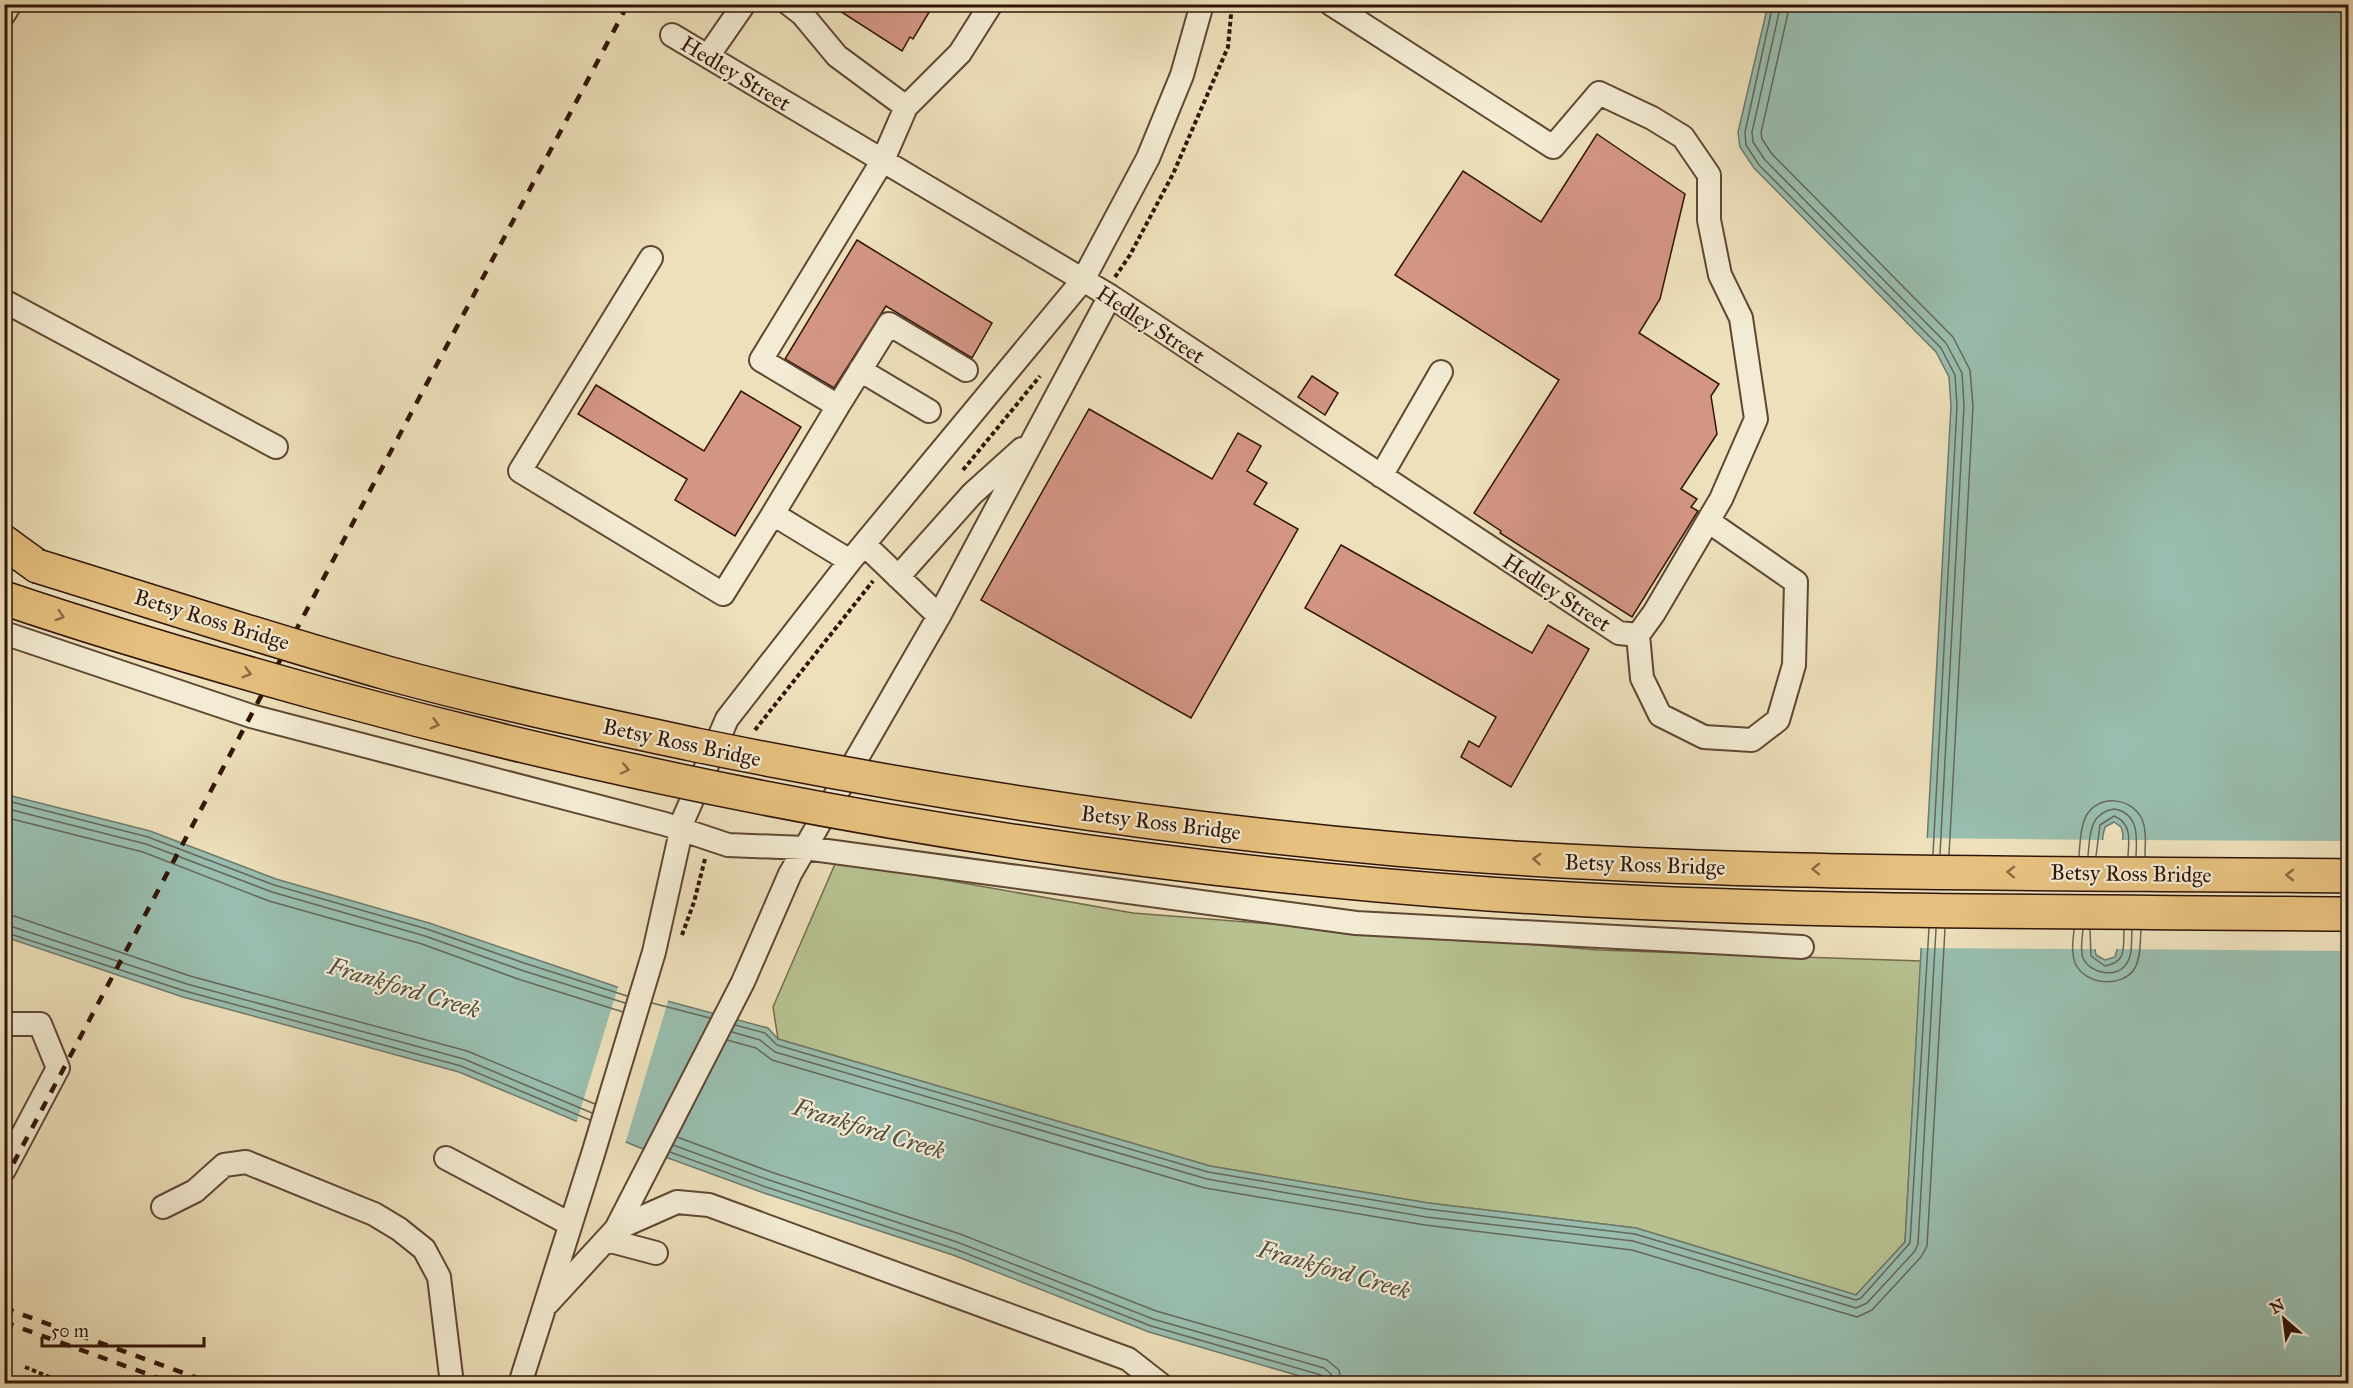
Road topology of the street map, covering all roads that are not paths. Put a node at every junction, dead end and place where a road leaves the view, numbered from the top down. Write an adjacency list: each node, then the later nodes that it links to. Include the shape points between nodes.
1 (10, 4): 7 (street)
2 (744, 4): 9 (street)
3 (789, 4): 10 (street, via 837,56)
4 (991, 4): 10 (street, via 960,53)
5 (1202, 4): 13 (street, via 1182,75 1148,158)
6 (1331, 4): 25 (street, via 1553,147 1599,93 1683,137 1709,175 1709,220 1720,275 1741,318 1756,419)
7 (4, 14)
8 (672, 35): 9 (street, Hedley Street)
9 (708, 56): 11 (street, Hedley Street)
10 (906, 106): 11 (street)
11 (883, 160): 13 (street, Hedley Street); 19 (street, via 761,360)
12 (651, 258): 24 (street, via 520,471 723,594)
13 (1083, 280): 14 (street, Hedley Street); 27 (street)
14 (1110, 296): 21 (street); 23 (street, Hedley Street)
15 (4, 301): 22 (street)
16 (860, 370): 17 (street, via 889,324); 19 (street); 20 (street)
17 (966, 370)
18 (1441, 372): 23 (street)
19 (838, 406): 24 (street)
20 (929, 411)
21 (1034, 437): 30 (street, via 972,494); 32 (street)
22 (276, 447)
23 (1381, 476): 34 (street, Hedley Street)
24 (773, 514): 27 (street)
25 (1708, 520): 34 (street, via 1654,613); 34 (street, via 1796,582 1794,665 1778,720 1752,740 1704,737 1660,715 1642,678)
26 (4, 542): 29 (highway)
27 (857, 553): 30 (street); 35 (street, via 727,719)
28 (4, 555): 29 (highway, Betsy Ross Bridge)
29 (37, 566): 37 (highway, Betsy Ross Bridge, one-way to 29, bridge, via 1634,864 1396,849 1161,823 852,776 616,729 385,672)
30 (898, 577): 32 (street)
31 (4, 597): 38 (highway, Betsy Ross Bridge, one-way to 38, bridge, via 251,674 537,749 846,813 1176,864 1411,888 1636,902)
32 (939, 616): 36 (street)
33 (4, 633): 35 (street, via 251,716)
34 (1629, 634)
35 (682, 829): 36 (street, via 728,845); 44 (street, via 654,952)
36 (805, 848): 39 (street, via 1356,922); 45 (street, via 743,982)
37 (2349, 876)
38 (2349, 914)
39 (1803, 947)
40 (4, 1024): 42 (street, via 40,1024 58,1068)
41 (446, 1158): 44 (street)
42 (4, 1170)
43 (163, 1207): 48 (street, via 195,1191 224,1165 246,1162 374,1214 399,1229 424,1250 439,1277)
44 (570, 1224): 47 (street)
45 (611, 1234): 46 (street); 47 (street); 50 (street, via 677,1202 709,1205 1128,1359)
46 (656, 1253)
47 (544, 1307): 49 (street)
48 (452, 1383)
49 (520, 1383)
50 (1160, 1383)

